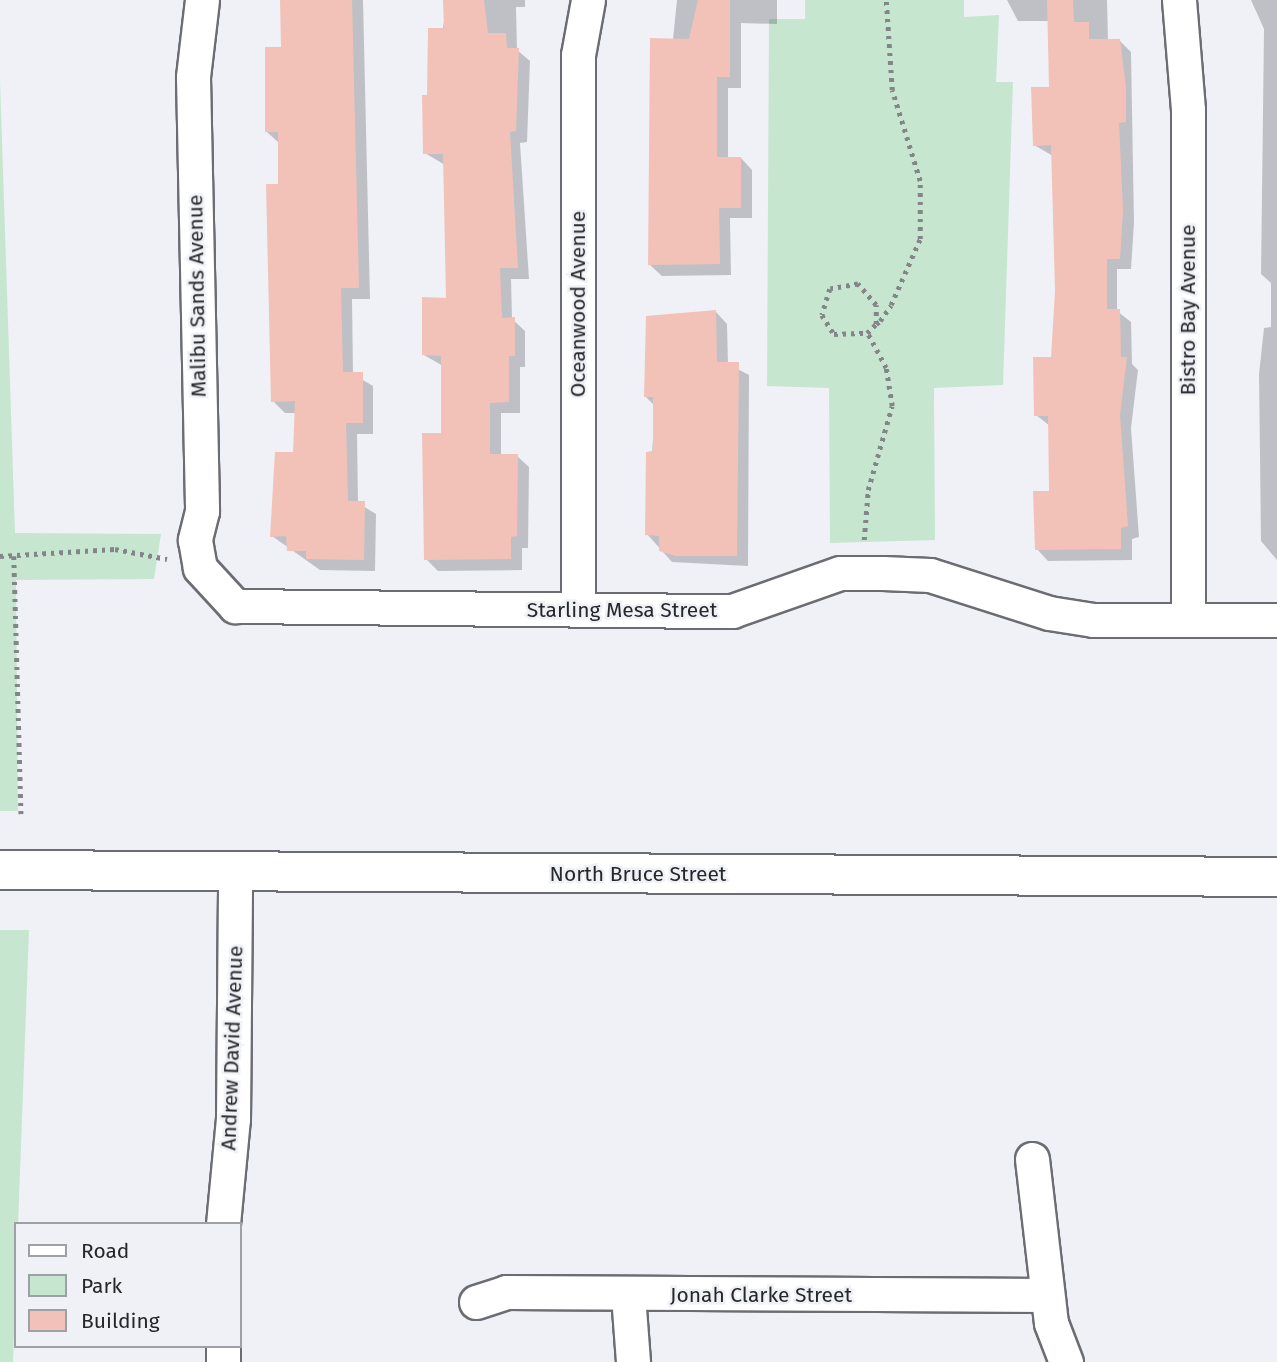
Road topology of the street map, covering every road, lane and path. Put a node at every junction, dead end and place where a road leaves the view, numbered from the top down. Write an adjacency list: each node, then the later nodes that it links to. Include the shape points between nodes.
1 (202, 0): 8 (street, Malibu Sands Avenue, via 192,77)
2 (588, 0): 12 (street, Oceanwood Avenue, via 578,55)
3 (886, 0): 5 (path, via 886,58 922,209 909,270)
4 (1179, 0): 13 (street, Bistro Bay Avenue, via 1188,110)
5 (876, 324): 6 (path); 6 (path, via 876,304 858,284 831,289 823,301 825,326 850,338)
6 (867, 333): 10 (path, via 886,368 892,406 864,511)
7 (14, 555): 8 (path, via 26,549 115,549 159,559); 9 (path); 15 (path)
8 (197, 555): 11 (street, Malibu Sands Avenue)
9 (0, 556)
10 (865, 573): 12 (street, Starling Mesa Street, via 840,573 732,611); 13 (street, Starling Mesa Street, via 930,575 1049,613 1093,620)
11 (212, 587): 12 (street, Starling Mesa Street, via 235,606 257,608)
12 (578, 610)
13 (1188, 620): 14 (street, Starling Mesa Street)
14 (1277, 620)
15 (22, 814)
16 (0, 870): 17 (street, North Bruce Street)
17 (235, 872): 18 (street, North Bruce Street); 20 (street, Andrew David Avenue, via 233,1119)
18 (1277, 877)
19 (1032, 1159): 22 (street)
20 (223, 1222)
21 (628, 1295): 22 (street, Jonah Clarke Street); 23 (street, Jonah Clarke Street, via 506,1292); 24 (street)
22 (1047, 1295): 25 (street)
23 (476, 1302)
24 (632, 1362)
25 (1066, 1362)

